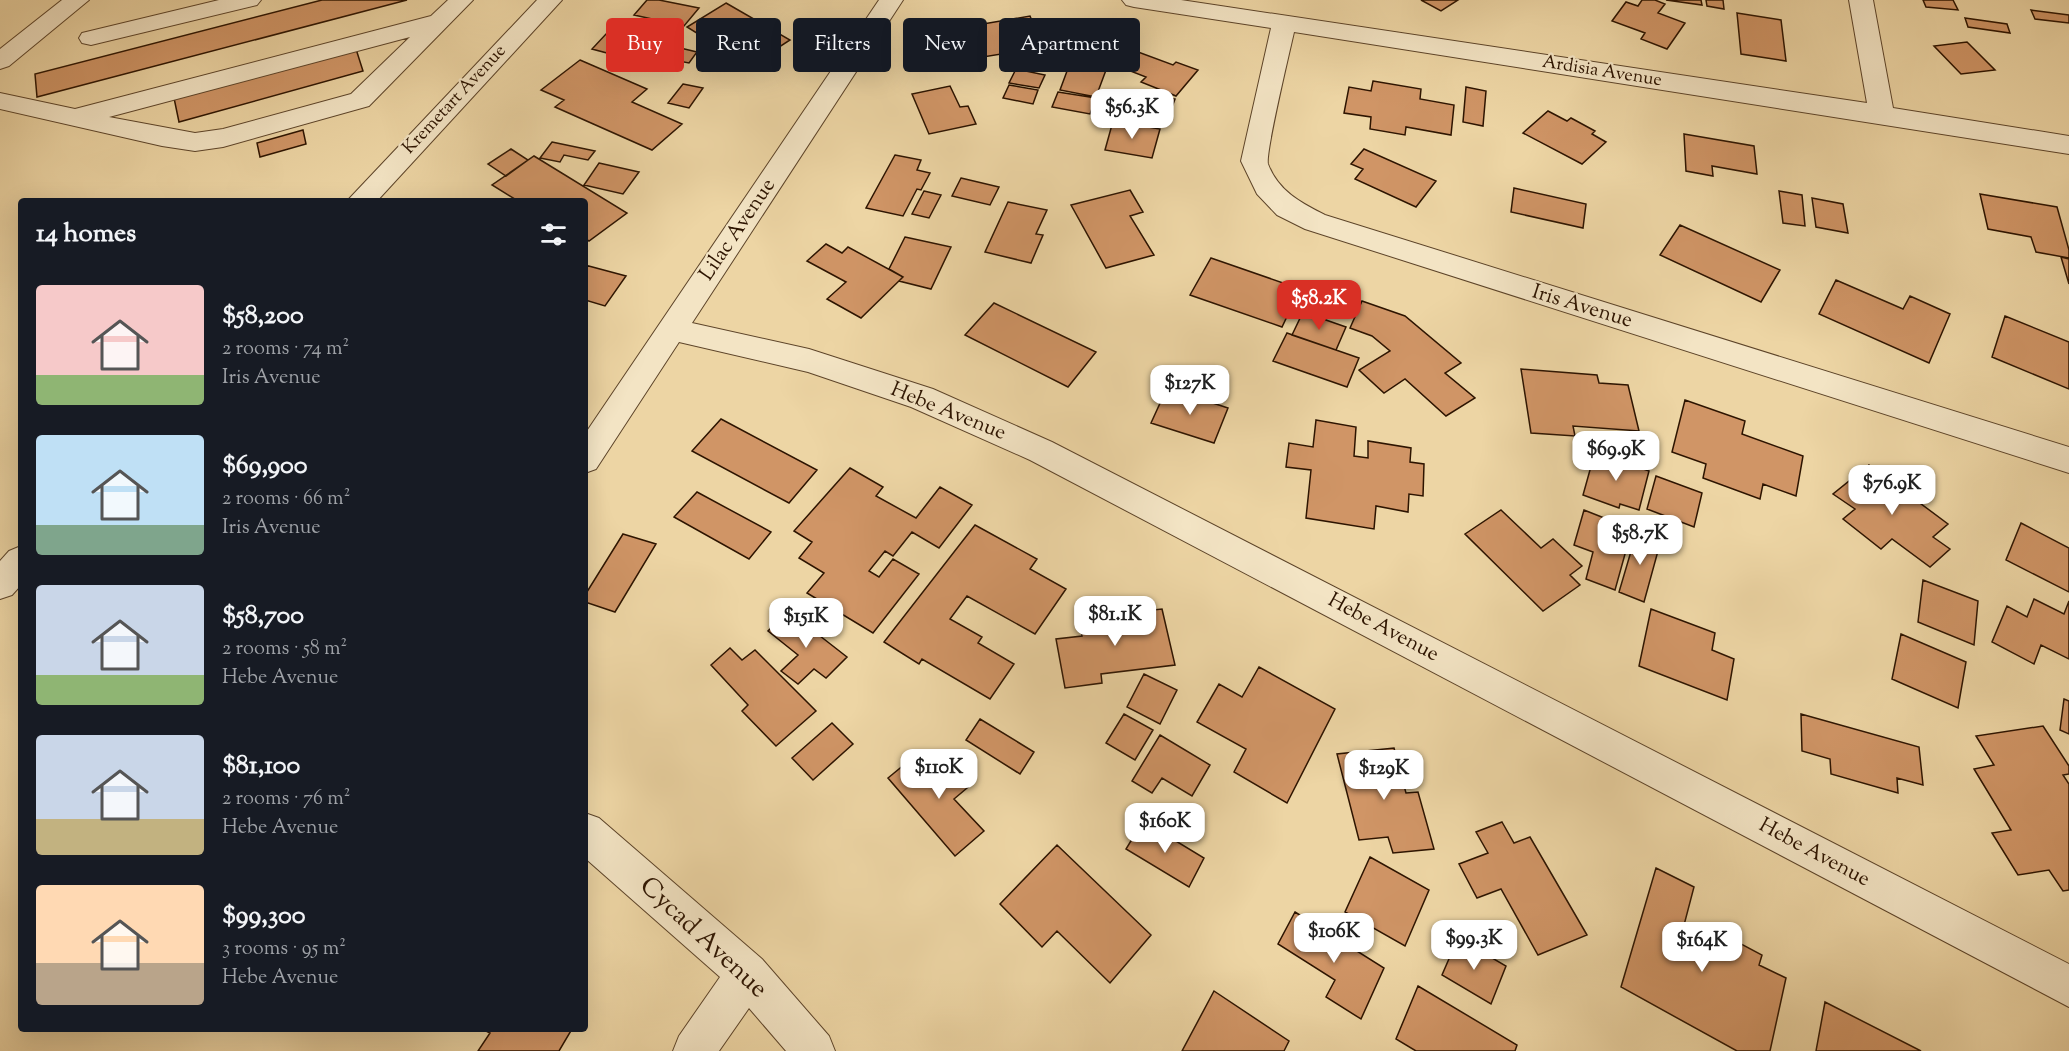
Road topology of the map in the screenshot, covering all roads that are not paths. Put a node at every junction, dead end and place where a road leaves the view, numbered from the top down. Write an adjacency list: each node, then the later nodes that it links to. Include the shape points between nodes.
1 (77, 0): 11 (street)
2 (249, 0): 10 (street)
3 (461, 0): 8 (street)
4 (550, 0): 16 (street, Kremetart Avenue)
5 (891, 0): 17 (street, Lilac Avenue)
6 (1134, 0): 9 (street, Ardisia Avenue)
7 (1862, 0): 13 (street)
8 (440, 21): 14 (street); 14 (street, via 360,100 223,138 195,142)
9 (1284, 24): 13 (street, Ardisia Avenue); 19 (street, Iris Avenue, via 1254,161 1266,187 1287,208 1349,234)
10 (91, 38)
11 (0, 61)
12 (0, 101): 14 (street)
13 (1881, 114): 15 (street, Ardisia Avenue)
14 (76, 117)
15 (2069, 145)
16 (364, 198)
17 (672, 329): 18 (street, Lilac Avenue); 24 (street, Hebe Avenue, via 809,361 922,398 1041,451)
18 (588, 455)
19 (2069, 460)
20 (18, 564): 21 (street)
21 (0, 584)
22 (588, 835): 23 (street, Cycad Avenue)
23 (747, 974): 25 (street); 26 (street, Cycad Avenue)
24 (2069, 986)
25 (694, 1051)
26 (814, 1051)

